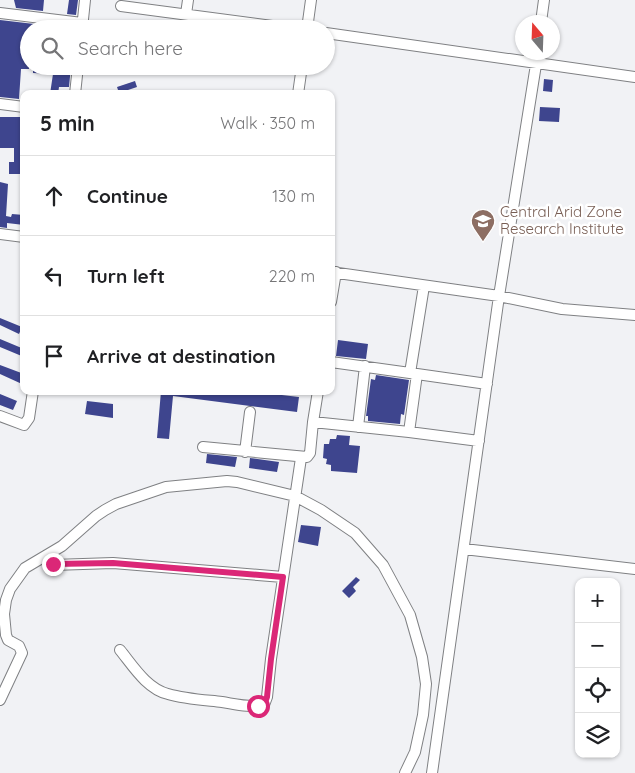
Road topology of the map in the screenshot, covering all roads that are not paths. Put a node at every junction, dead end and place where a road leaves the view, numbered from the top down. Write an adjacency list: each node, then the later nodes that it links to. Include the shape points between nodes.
1 (85, 0): 10 (street)
2 (188, 0): 7 (street)
3 (311, 0): 12 (street)
4 (544, 0): 8 (street)
5 (121, 6): 7 (street)
6 (0, 13): 9 (street)
7 (186, 14): 11 (street)
8 (542, 15)
9 (44, 20)
10 (83, 20)
11 (230, 20)
12 (308, 20)
13 (335, 34): 14 (street)
14 (515, 55)
15 (537, 60): 28 (street)
16 (547, 60): 19 (street)
17 (77, 75): 20 (street)
18 (301, 75): 21 (street)
19 (635, 77)
20 (75, 90)
21 (299, 90)
22 (0, 104): 23 (street)
23 (20, 106)
24 (0, 234): 25 (street)
25 (20, 236)
26 (335, 272): 27 (street)
27 (424, 286): 28 (street); 32 (street)
28 (499, 296): 29 (street, via 562,308); 33 (street)
29 (635, 315)
30 (335, 362): 31 (street)
31 (366, 366): 32 (street); 39 (street)
32 (414, 374): 33 (street); 40 (street)
33 (487, 384): 41 (street)
34 (32, 395): 37 (street, via 29,418 24,425)
35 (317, 395): 38 (street)
36 (250, 412): 43 (street)
37 (0, 416)
38 (312, 422): 39 (street); 44 (street, via 310,453)
39 (358, 427): 40 (street)
40 (409, 432): 41 (street)
41 (479, 441): 46 (street)
42 (203, 447): 43 (street)
43 (244, 452): 44 (street)
44 (301, 458): 45 (street)
45 (295, 496): 49 (street); 51 (street, via 236,482 166,487 116,504 96,516 62,546 25,568 10,589 4,614 6,635 22,653); 52 (street, via 355,533 383,565 410,615 426,684 415,752)
46 (464, 549): 48 (street); 53 (street)
47 (53, 564): 49 (street, via 113,563)
48 (635, 569)
49 (283, 577): 50 (street, via 264,705 166,694 138,674)
50 (120, 650)
51 (0, 700)
52 (405, 773)
53 (432, 773)

